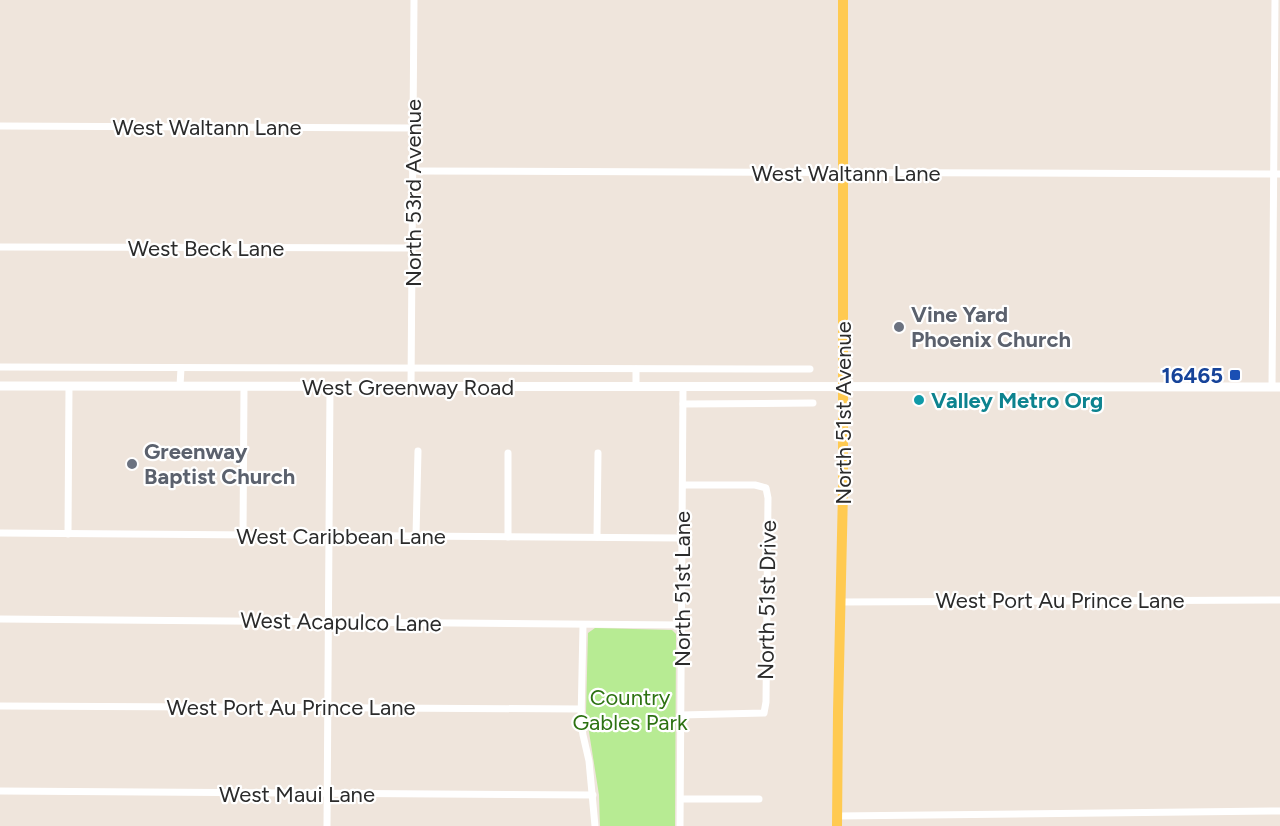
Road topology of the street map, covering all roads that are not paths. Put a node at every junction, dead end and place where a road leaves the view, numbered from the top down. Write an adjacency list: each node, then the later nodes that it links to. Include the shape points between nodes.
1 (414, 0): 5 (street, North 53rd Avenue)
2 (843, 0): 7 (main road, North 51st Avenue)
3 (1275, 0): 8 (street)
4 (0, 126): 5 (street, West Waltann Lane)
5 (413, 128): 6 (street, North 53rd Avenue)
6 (413, 171): 7 (street, West Waltann Lane); 10 (street, North 53rd Avenue)
7 (843, 173): 8 (street, West Waltann Lane); 24 (main road, North 51st Avenue)
8 (1277, 174): 25 (street)
9 (0, 247): 10 (street, West Beck Lane)
10 (412, 248): 13 (street, North 53rd Avenue)
11 (0, 367): 12 (street, West Greenway Road)
12 (181, 368): 13 (street, West Greenway Road); 18 (street)
13 (412, 369): 14 (street, West Greenway Road); 21 (street, North 53rd Avenue)
14 (636, 369): 15 (street, West Greenway Road); 22 (street)
15 (810, 369)
16 (0, 386): 17 (main road, West Greenway Road)
17 (69, 386): 18 (main road, West Greenway Road); 33 (street)
18 (180, 386): 19 (main road, West Greenway Road)
19 (244, 387): 20 (main road, West Greenway Road); 35 (street)
20 (330, 387): 21 (main road, West Greenway Road); 34 (street)
21 (411, 387): 22 (main road, West Greenway Road)
22 (636, 387): 23 (main road, West Greenway Road)
23 (683, 387): 24 (main road, West Greenway Road); 26 (street, North 51st Lane)
24 (844, 387): 25 (main road, West Greenway Road); 41 (main road, North 51st Avenue)
25 (1276, 387)
26 (683, 404): 27 (street); 31 (street, North 51st Lane)
27 (813, 404)
28 (418, 451): 36 (street)
29 (508, 453): 37 (street)
30 (598, 453): 38 (street)
31 (683, 486): 39 (street, North 51st Lane); 49 (street, North 51st Drive, via 755,484 766,488 768,520 764,712)
32 (0, 533): 33 (street, West Caribbean Lane)
33 (68, 534): 35 (street, West Caribbean Lane)
34 (329, 535): 35 (street, West Caribbean Lane); 36 (street, West Caribbean Lane); 43 (street)
35 (243, 536)
36 (416, 536): 37 (street, West Caribbean Lane)
37 (508, 537): 38 (street, West Caribbean Lane)
38 (597, 537): 39 (street, West Caribbean Lane)
39 (682, 538): 45 (street, North 51st Lane)
40 (1280, 600): 41 (street, West Port Au Prince Lane)
41 (840, 602): 56 (main road, North 51st Avenue)
42 (0, 619): 43 (street, West Acapulco Lane)
43 (328, 622): 44 (street, West Acapulco Lane); 47 (street)
44 (583, 625): 45 (street, West Acapulco Lane); 48 (street)
45 (682, 625): 49 (street, North 51st Lane)
46 (0, 706): 47 (street, West Port Au Prince Lane)
47 (328, 707): 48 (street, West Port Au Prince Lane); 51 (street)
48 (581, 709): 52 (street)
49 (681, 715): 53 (street, North 51st Lane)
50 (0, 791): 51 (street, West Maui Lane)
51 (327, 794): 52 (street, West Maui Lane); 57 (street)
52 (593, 795): 58 (street)
53 (681, 799): 54 (street); 59 (street, North 51st Lane)
54 (759, 799)
55 (1280, 811): 56 (street)
56 (837, 821)
57 (327, 826)
58 (595, 826)
59 (680, 826)

